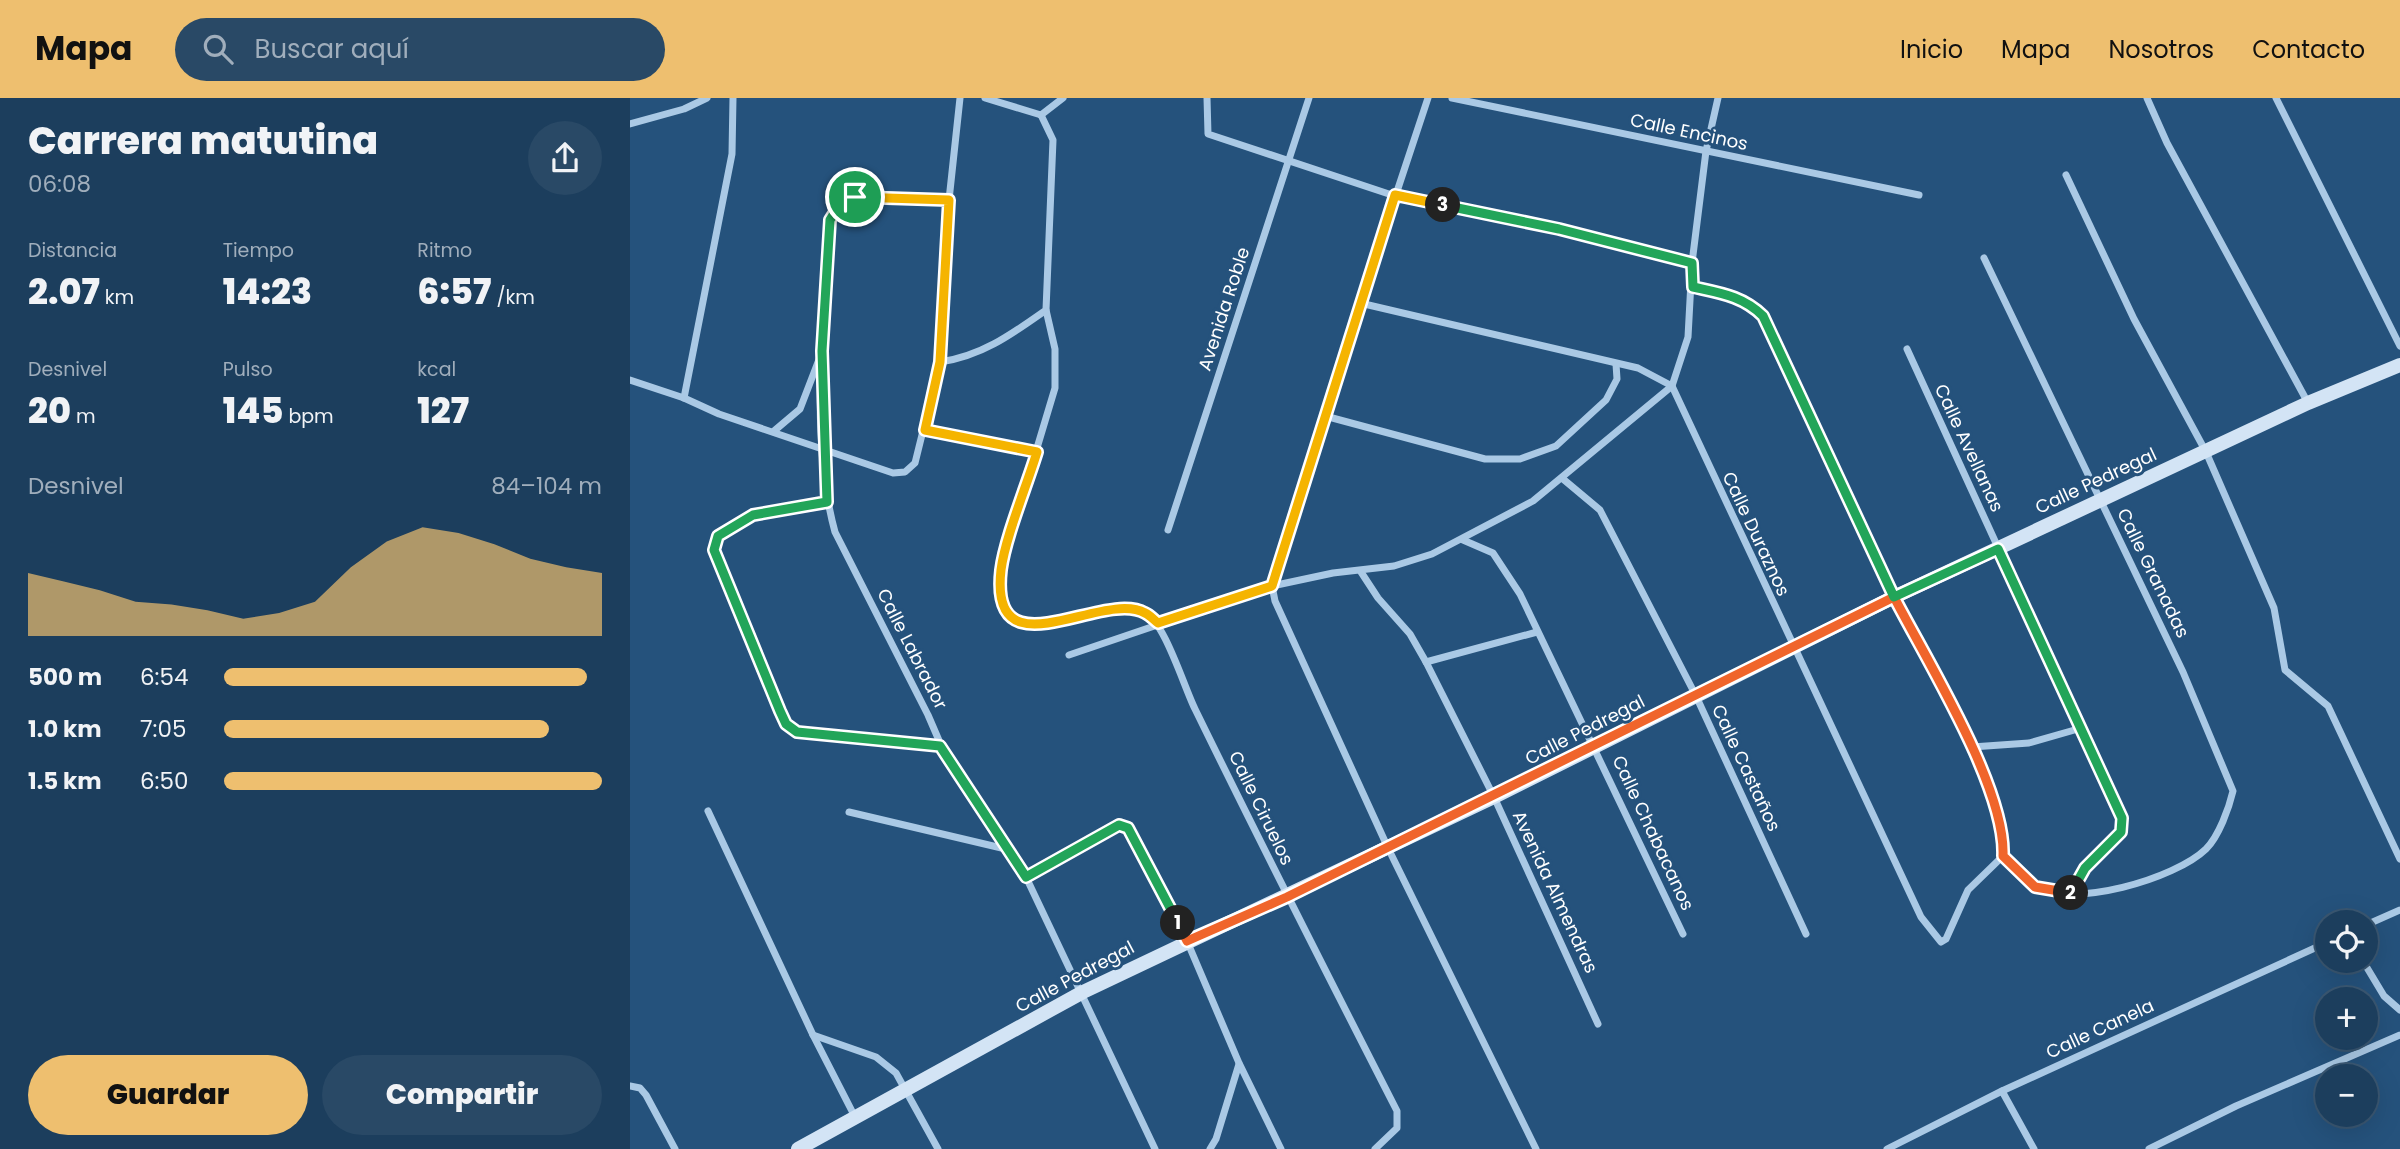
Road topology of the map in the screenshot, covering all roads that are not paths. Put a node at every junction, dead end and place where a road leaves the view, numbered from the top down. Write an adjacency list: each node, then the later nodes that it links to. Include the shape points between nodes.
1 (707, 98): 14 (street)
2 (733, 98): 34 (street, via 732,154)
3 (960, 98): 20 (street)
4 (985, 98): 13 (street)
5 (1063, 98): 13 (street)
6 (1207, 98): 16 (street, via 1208,134)
7 (1309, 98): 16 (street, Avenida Roble)
8 (1428, 98): 18 (street)
9 (1452, 98): 15 (street, Calle Encinos)
10 (1718, 98): 15 (street)
11 (2147, 98): 35 (street, via 2166,143)
12 (2276, 98): 26 (street)
13 (1041, 116): 25 (street, via 1053,140)
14 (630, 124)
15 (1706, 151): 19 (street, Calle Encinos); 22 (street)
16 (1291, 159): 18 (street); 45 (street, Avenida Roble)
17 (2066, 176): 41 (street, via 2134,318)
18 (1395, 195): 22 (street); 24 (street)
19 (1919, 195)
20 (949, 200): 28 (street, via 855,197 840,204 830,220); 29 (street)
21 (1984, 258): 43 (street, Calle Granadas)
22 (1692, 263): 23 (street)
23 (1693, 287): 33 (street, via 1688,337); 50 (street, via 1735,297 1763,316)
24 (1360, 303): 30 (street); 36 (street)
25 (1046, 310): 29 (street, via 984,350); 40 (street, via 1057,368)
26 (2400, 346)
27 (1907, 349): 47 (street, Calle Avellanas)
28 (822, 351): 38 (street, via 800,410); 39 (street, Calle Labrador)
29 (940, 362): 37 (street)
30 (1616, 364): 33 (street, via 1638,368); 36 (street, via 1617,379 1605,400 1556,446 1520,459 1485,459)
31 (2400, 365): 35 (street, Calle Pedregal)
32 (630, 380): 34 (street)
33 (1672, 386): 42 (street); 53 (street, Calle Duraznos)
34 (684, 398): 38 (street)
35 (2308, 403): 41 (street, Calle Pedregal)
36 (1325, 416): 49 (street)
37 (925, 430): 39 (street, via 915,463 905,472 893,473); 40 (street)
38 (774, 431): 39 (street)
39 (823, 451): 44 (street, Calle Labrador)
40 (1037, 452): 51 (street, via 1001,568 1007,609 1024,624 1121,610 1144,612)
41 (2206, 452): 43 (street, Calle Pedregal); 67 (street, via 2274,608 2285,670 2328,706)
42 (1563, 480): 46 (street); 56 (street, Calle Castaños, via 1600,510)
43 (2100, 500): 47 (street, Calle Pedregal); 69 (street, Calle Granadas, via 2183,672 2233,791 2206,848 2187,861 2136,885)
44 (827, 502): 58 (street, Calle Labrador, via 835,532); 58 (street, via 753,515 718,536 714,550 786,724 814,736)
45 (1168, 530)
46 (1462, 540): 48 (street, via 1432,554); 52 (street, Calle Chabacanos, via 1493,554 1520,594)
47 (1998, 549): 50 (street, Calle Pedregal); 57 (street, Calle Avellanas)
48 (1361, 572): 49 (street); 55 (street, Avenida Almendras)
49 (1272, 586): 51 (street); 64 (street)
50 (1894, 597): 53 (street, Calle Pedregal); 60 (street)
51 (1158, 623): 54 (street); 70 (street, Calle Ciruelos, via 1183,685)
52 (1536, 632): 55 (street); 59 (street, Calle Chabacanos)
53 (1791, 646): 56 (street, Calle Pedregal); 66 (street, Calle Duraznos, via 1921,917 1941,942 1950,933 1968,890)
54 (1069, 655)
55 (1426, 662): 61 (street, Avenida Almendras)
56 (1696, 696): 59 (street, Calle Pedregal); 74 (street, Calle Castaños)
57 (2078, 729): 60 (street, via 2029,743); 69 (street, Calle Avellanas, via 2122,818 2121,832 2085,868)
58 (940, 746): 65 (street, Calle Labrador)
59 (1595, 747): 61 (street, Calle Pedregal); 73 (street, Calle Chabacanos)
60 (1972, 747): 66 (street, via 2004,834)
61 (1494, 797): 64 (street, Calle Pedregal); 80 (street, Avenida Almendras)
62 (708, 811): 81 (street)
63 (849, 812): 65 (street)
64 (1388, 848): 70 (street, Calle Pedregal); 95 (street)
65 (1011, 850): 68 (street, Calle Labrador)
66 (2003, 856): 69 (street, via 2035,887)
67 (2400, 859)
68 (1026, 877): 75 (street, via 1119,825 1128,828); 78 (street, Calle Labrador)
69 (2070, 894)
70 (1287, 897): 75 (street, Calle Pedregal); 94 (street, Calle Ciruelos, via 1398,1111 1397,1128)
71 (2400, 910): 72 (street)
72 (2378, 920)
73 (1683, 934)
74 (1806, 934)
75 (1187, 941): 78 (street, Calle Pedregal); 83 (street)
76 (2315, 948): 86 (street, Calle Canela)
77 (2370, 973): 79 (street, via 2384,996)
78 (1083, 992): 85 (street, Calle Pedregal); 91 (street, Calle Labrador)
79 (2400, 1010)
80 (1598, 1024)
81 (813, 1035): 85 (street, via 876,1057); 87 (street)
82 (2400, 1035): 98 (street)
83 (1239, 1063): 92 (street); 93 (street)
84 (630, 1086): 89 (street, via 646,1095)
85 (908, 1090): 87 (street, Calle Pedregal); 90 (street)
86 (2002, 1091): 96 (street, Calle Canela); 97 (street)
87 (855, 1118): 88 (street, Calle Pedregal)
88 (803, 1148)
89 (675, 1149)
90 (938, 1149)
91 (1155, 1149)
92 (1210, 1149)
93 (1281, 1149)
94 (1375, 1149)
95 (1536, 1149)
96 (1887, 1149)
97 (2035, 1149)
98 (2149, 1149)

